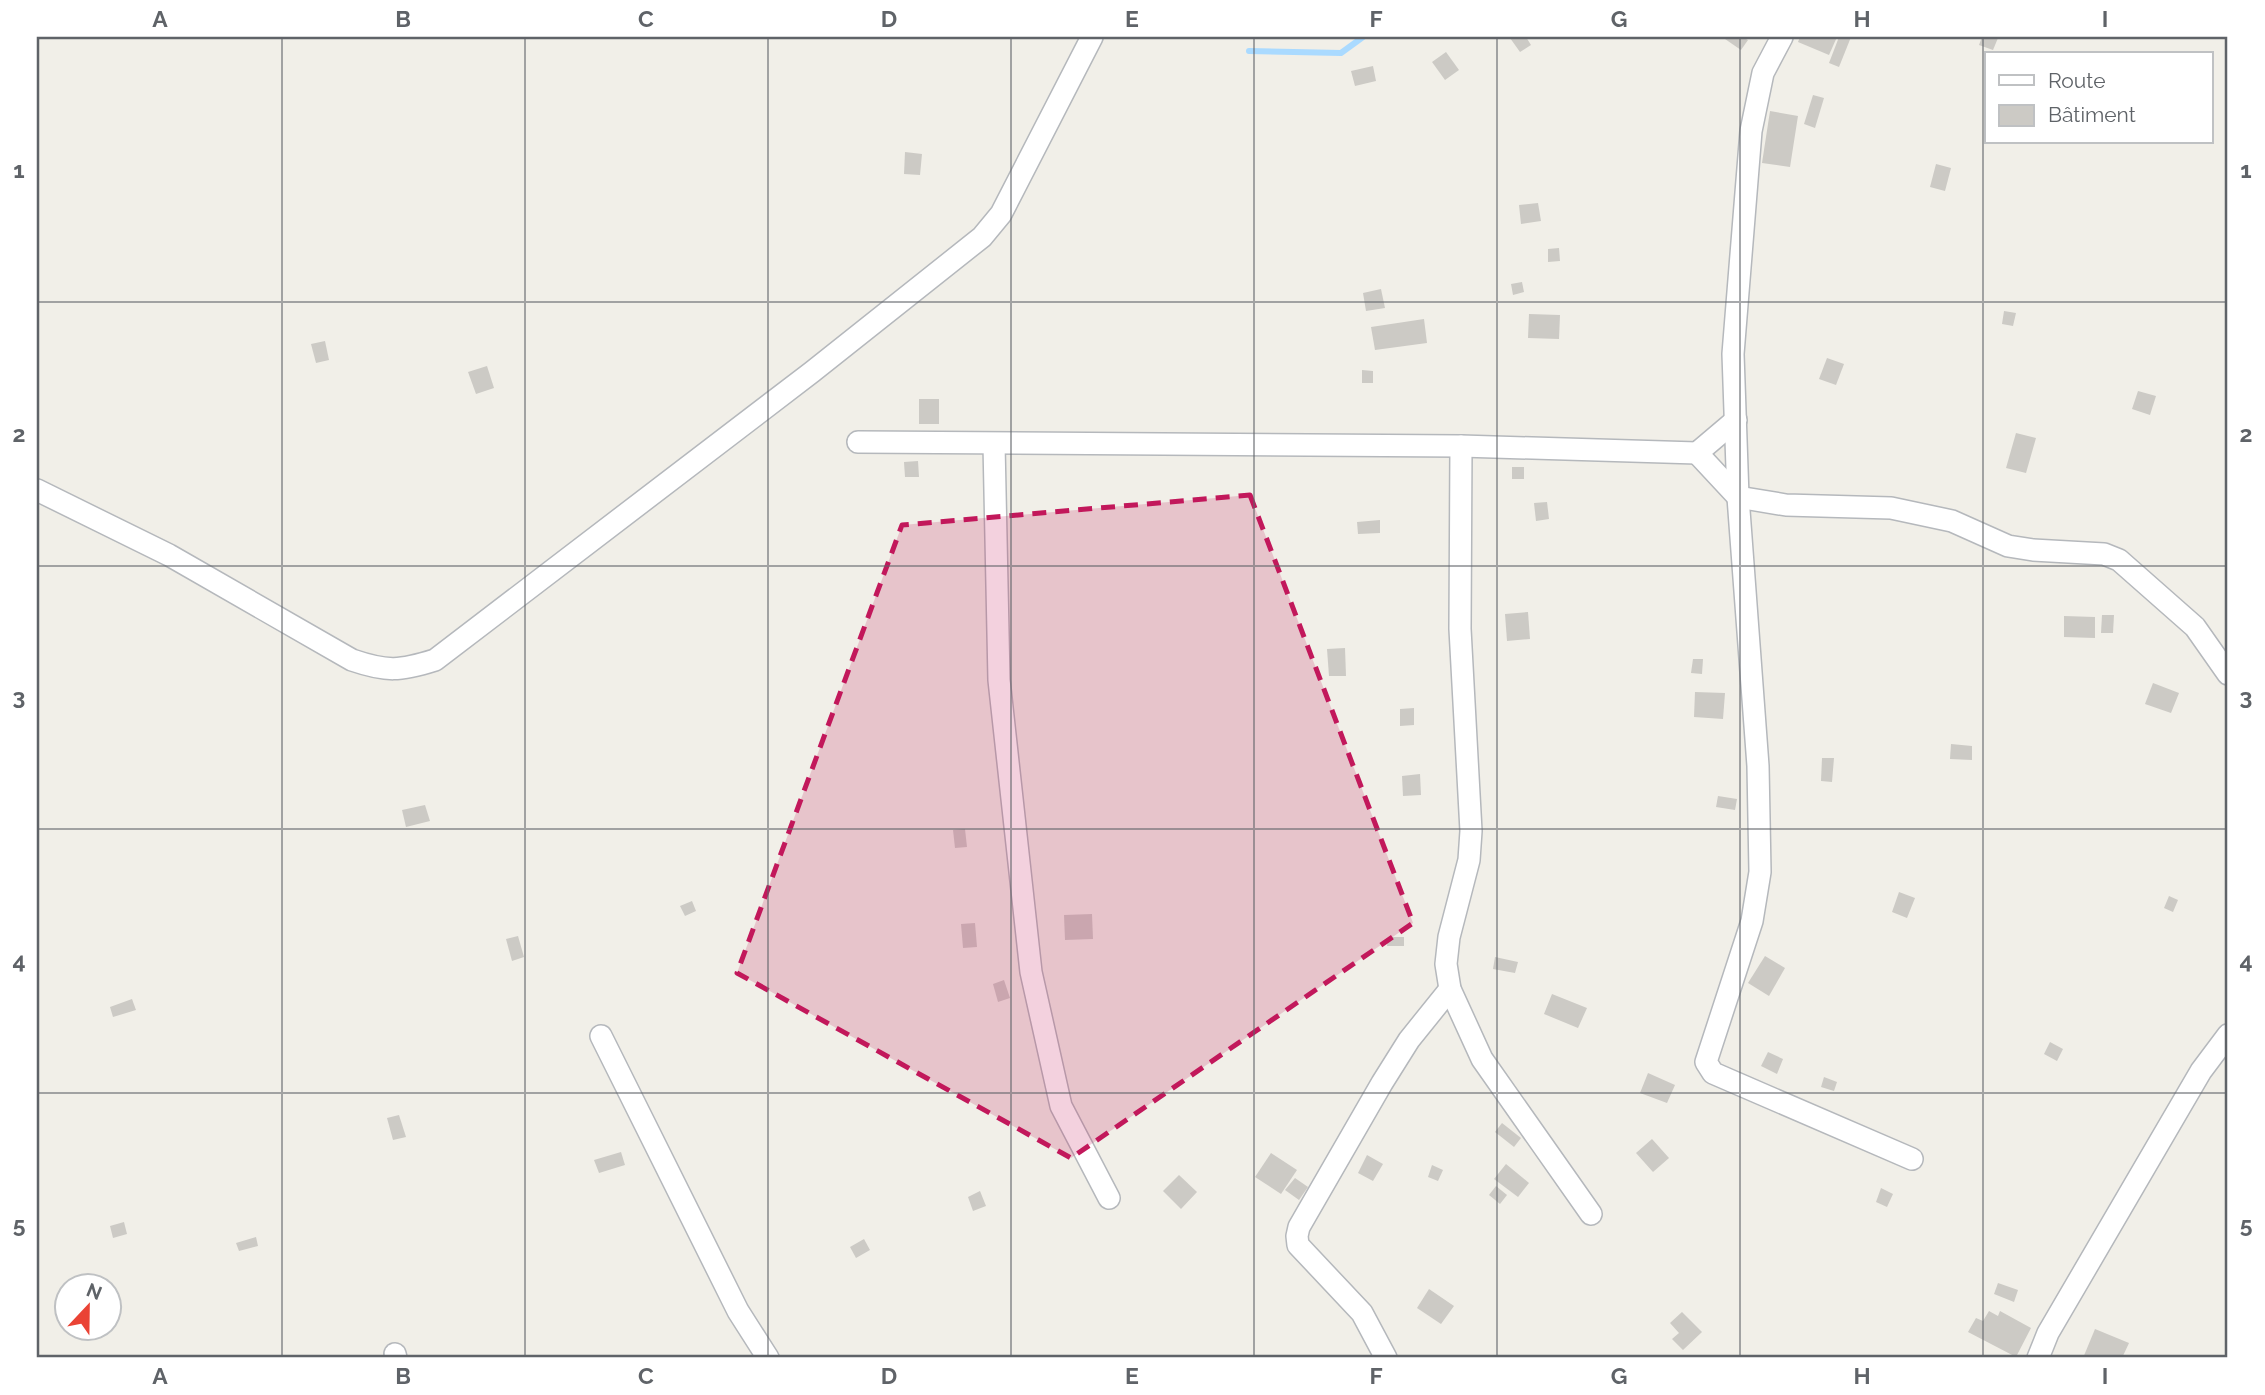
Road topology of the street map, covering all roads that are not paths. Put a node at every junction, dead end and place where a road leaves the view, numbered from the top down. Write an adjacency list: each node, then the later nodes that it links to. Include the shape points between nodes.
1 (1092, 37): 8 (street, via 1001,214 982,237 435,660 408,669 380,669 352,660 169,555)
2 (1782, 37): 3 (street, via 1763,73 1751,131 1733,355)
3 (1736, 420): 7 (street); 9 (street)
4 (858, 442): 5 (street)
5 (994, 444): 6 (street); 15 (street, via 999,680 1031,972 1061,1106)
6 (1461, 446): 7 (street); 11 (street, via 1460,629 1471,831 1469,860 1449,937 1446,964)
7 (1697, 453): 9 (street)
8 (37, 489)
9 (1738, 497): 10 (street, via 1786,505 1891,508 1952,521 2008,545 2104,554 2119,560 2195,627); 14 (street, via 1758,766 1760,872 1752,921 1706,1062 1713,1073)
10 (2228, 674)
11 (1450, 989): 16 (street, via 1482,1059); 18 (street, via 1382,1083 1297,1236 1298,1245 1362,1313)
12 (2228, 1035): 19 (street, via 2201,1070 2048,1332)
13 (601, 1036): 17 (street, via 738,1311)
14 (1912, 1159)
15 (1109, 1198)
16 (1591, 1214)
17 (768, 1358)
18 (1386, 1358)
19 (2038, 1358)

